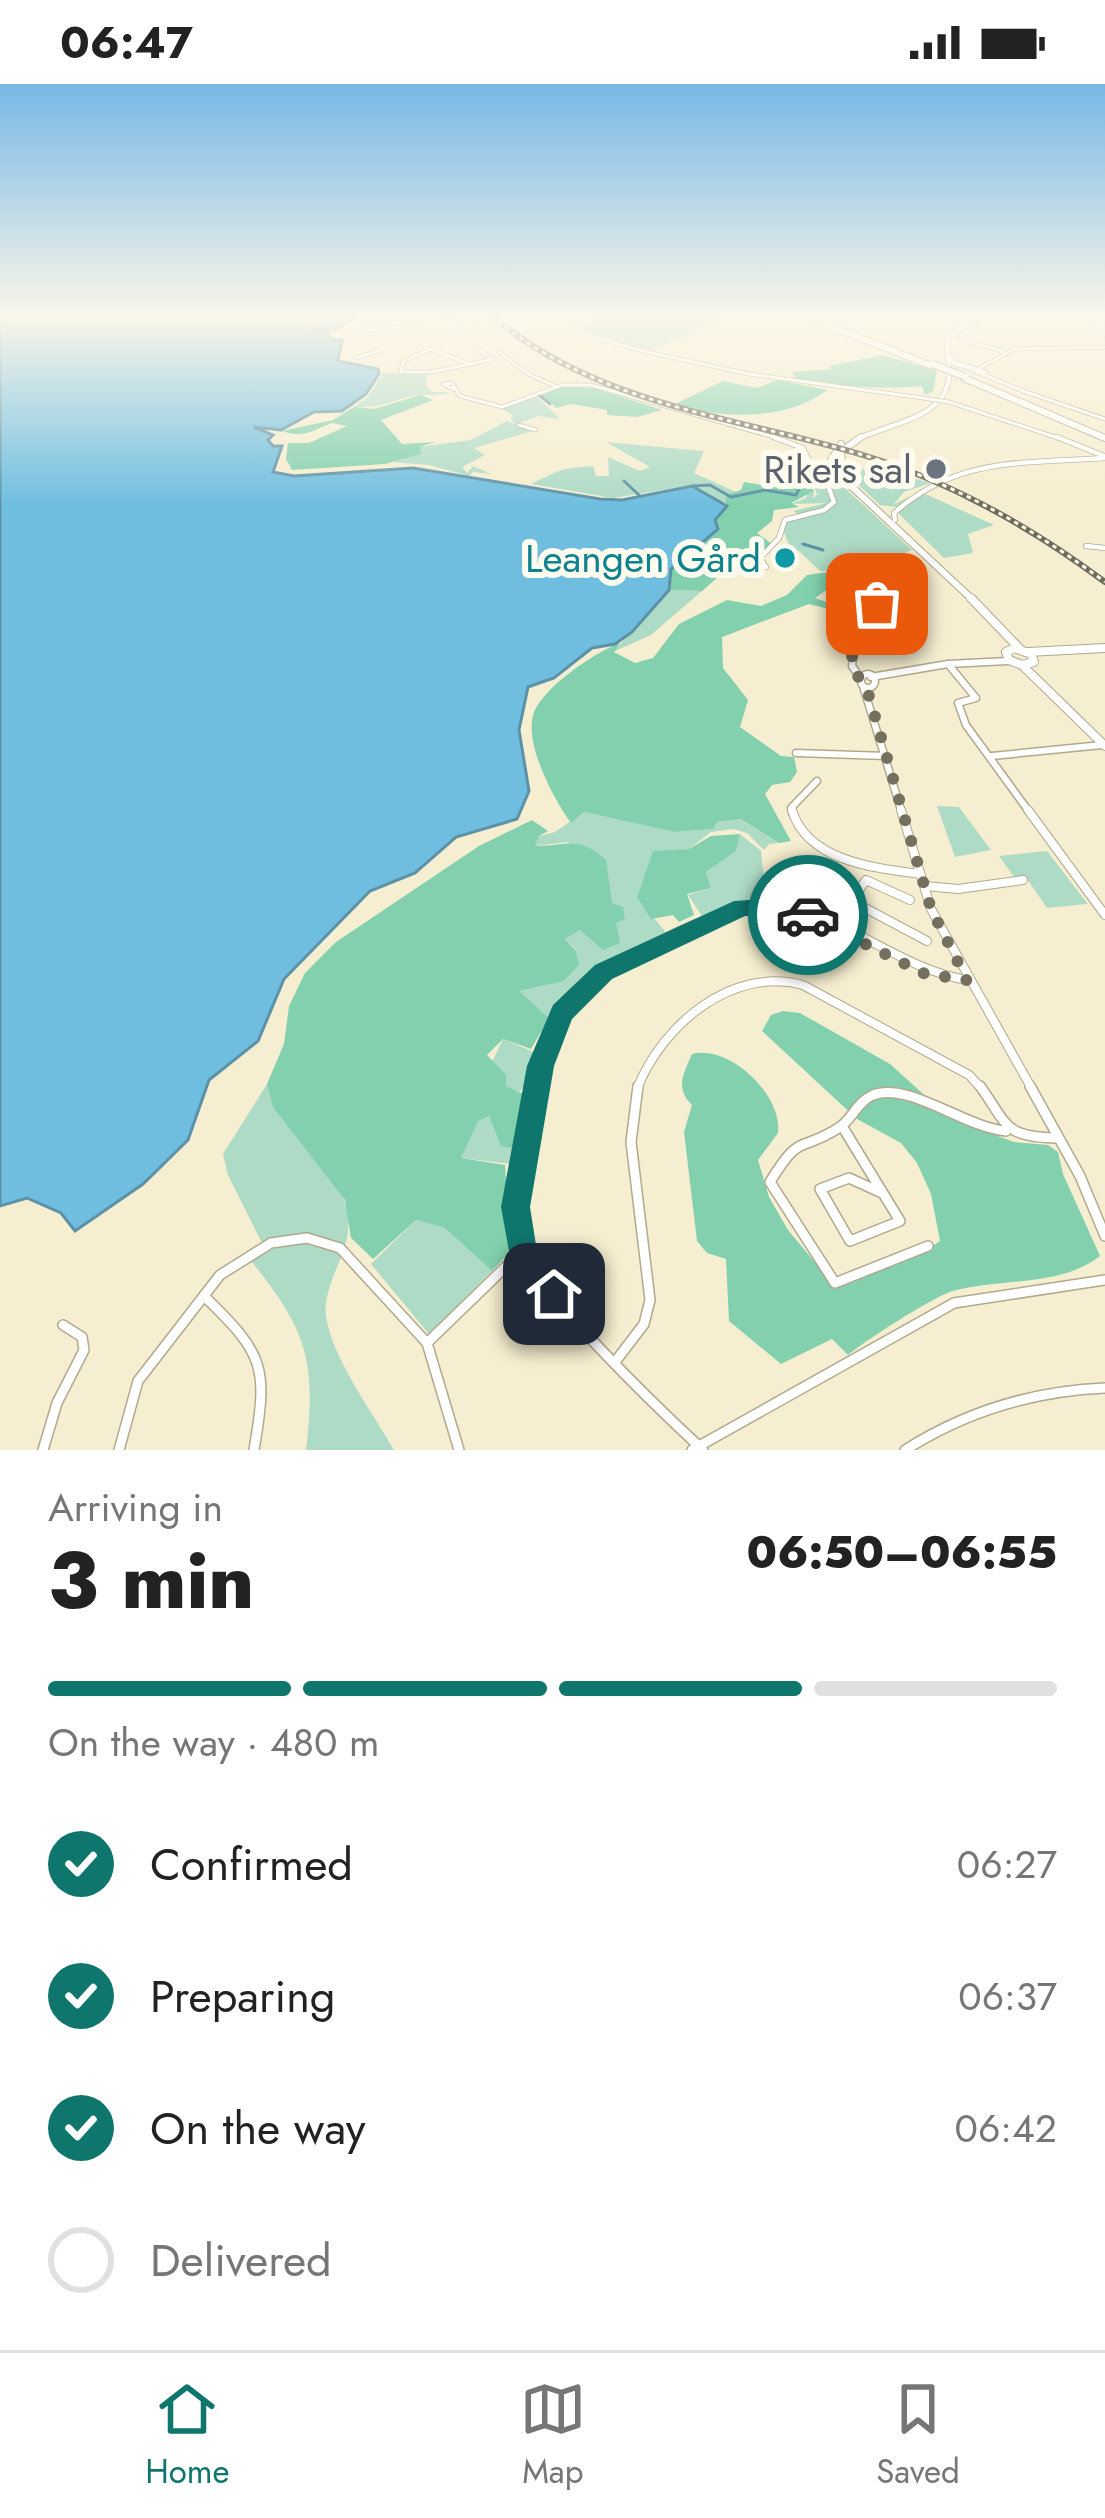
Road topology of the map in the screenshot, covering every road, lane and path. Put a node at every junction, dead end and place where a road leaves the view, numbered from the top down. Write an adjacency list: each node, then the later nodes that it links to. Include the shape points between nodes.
1 (539, 379): 9 (street)
2 (783, 379): 16 (street, bridge, via 949,403 1029,424)
3 (943, 379): 18 (main road, via 919,410 851,436)
4 (948, 379): 19 (main road, via 941,398 923,411 855,438 841,452)
5 (967, 379): 11 (highway)
6 (967, 379): 15 (highway)
7 (978, 379): 11 (highway)
8 (998, 379): 12 (street)
9 (557, 387): 10 (street, via 500,407); 17 (street, via 595,386 779,437 802,448)
10 (453, 388)
11 (1001, 391): 15 (highway)
12 (1105, 419)
13 (519, 424): 14 (street)
14 (536, 430)
15 (1105, 437)
16 (1105, 457): 20 (street, via 971,468)
17 (808, 461): 18 (street); 25 (street, via 794,462 827,483 834,502 785,520)
18 (830, 467): 19 (main road); 26 (main road)
19 (843, 467): 21 (main road)
20 (904, 506): 21 (street); 22 (street)
21 (881, 508): 22 (main road)
22 (894, 518): 26 (main road)
23 (1086, 546): 24 (street)
24 (1105, 548)
25 (760, 558)
26 (944, 571): 28 (main road)
27 (881, 599): 34 (street, via 854,635 852,666)
28 (993, 625): 30 (main road); 31 (main road)
29 (1105, 648): 31 (main road)
30 (1008, 655): 31 (main road); 32 (street); 33 (main road)
31 (1029, 656): 33 (main road); 35 (main road)
32 (948, 664): 34 (street); 38 (street, via 976,698 958,703 958,711)
33 (1022, 665): 35 (main road)
34 (868, 684): 39 (street)
35 (1051, 688): 36 (main road)
36 (1105, 745): 38 (street)
37 (796, 753): 39 (street)
38 (992, 756): 47 (street)
39 (886, 757): 41 (street)
40 (817, 781): 41 (street, via 790,808 802,832 867,868)
41 (920, 874): 43 (street)
42 (1023, 880): 43 (street)
43 (924, 886): 49 (street)
44 (853, 899): 45 (street, via 866,880); 46 (street, via 790,868); 48 (street)
45 (910, 900)
46 (767, 905): 49 (street, via 802,913 925,974); 56 (street, via 742,908 620,963 562,1012 526,1139 516,1207)
47 (1105, 914)
48 (927, 941)
49 (967, 980): 52 (street)
50 (842, 1126): 51 (street, via 864,1100 894,1091); 53 (street); 55 (street, via 792,1146 770,1182 835,1282)
51 (1006, 1131): 52 (street, via 1020,1139); 61 (street, via 983,1088 953,1064 803,985 774,976 734,984 662,1040 638,1083 632,1159 651,1293 643,1325)
52 (1057, 1138): 54 (street)
53 (882, 1193): 53 (street, via 900,1221 850,1241 820,1189 849,1178)
54 (1105, 1236)
55 (928, 1246)
56 (522, 1251): 60 (street); 61 (street)
57 (1105, 1280): 63 (street, via 954,1303)
58 (204, 1296): 60 (street, via 249,1253 307,1238 340,1248); 65 (street, via 138,1381); 66 (street, via 262,1358)
59 (63, 1325): 64 (street, via 82,1337 84,1349)
60 (427, 1343): 67 (street)
61 (615, 1362): 63 (street)
62 (1101, 1389): 68 (street, via 996,1408)
63 (698, 1449)
64 (43, 1450)
65 (119, 1450)
66 (254, 1450)
67 (459, 1450)
68 (905, 1450)

